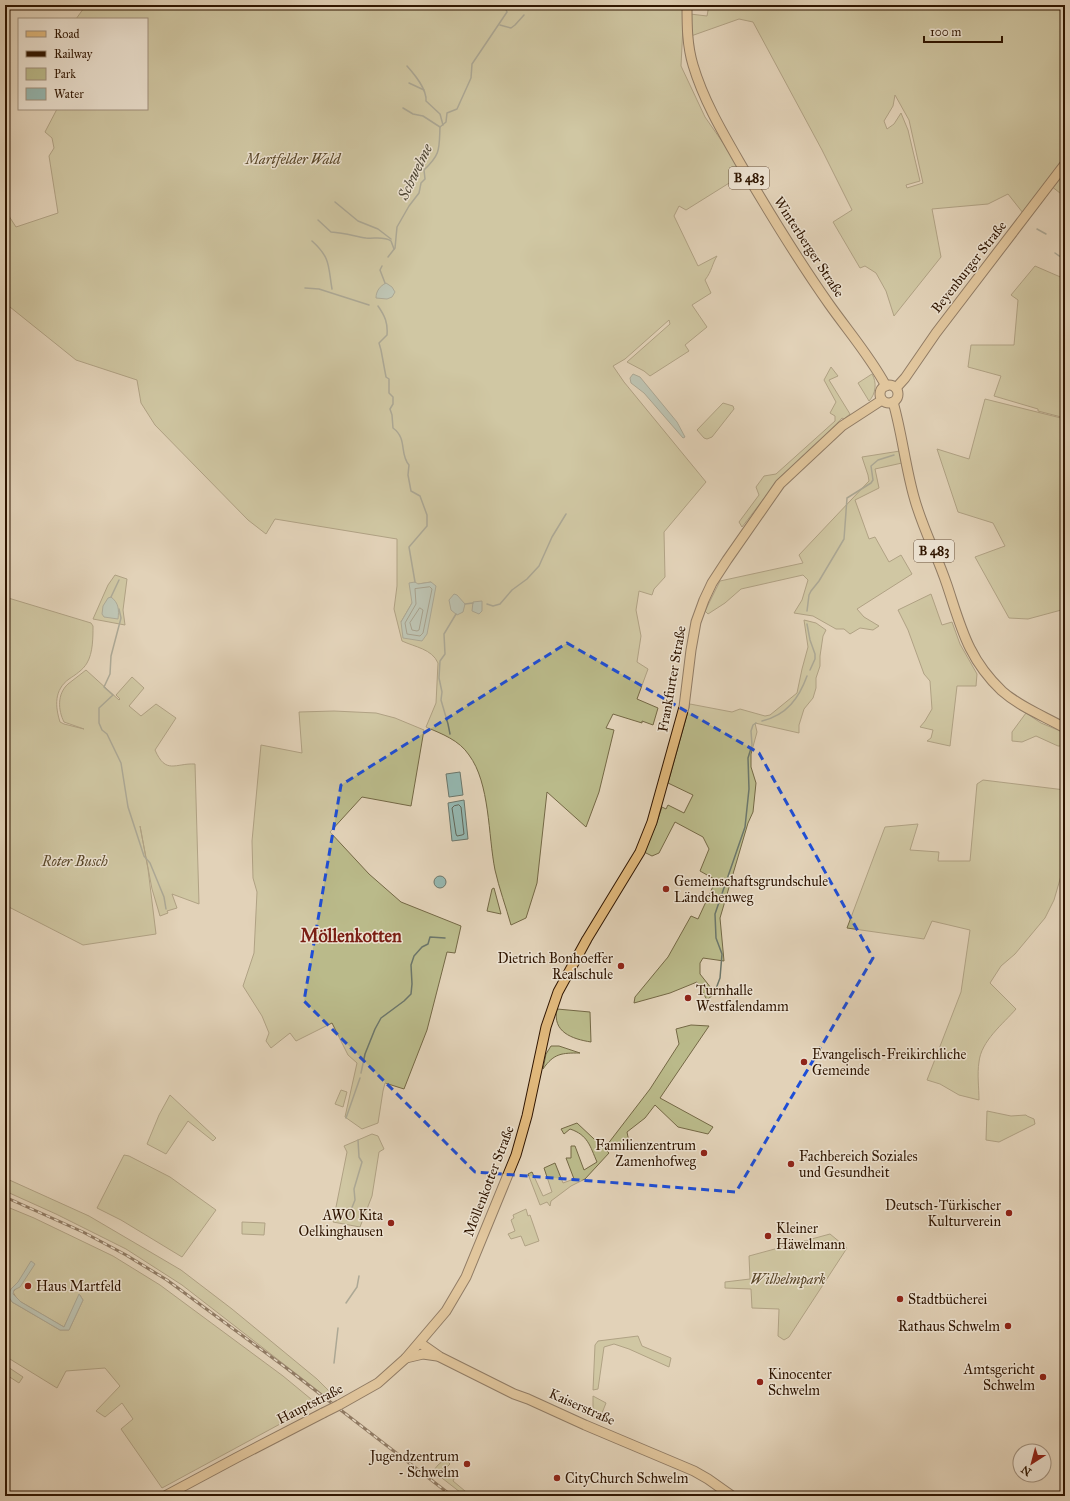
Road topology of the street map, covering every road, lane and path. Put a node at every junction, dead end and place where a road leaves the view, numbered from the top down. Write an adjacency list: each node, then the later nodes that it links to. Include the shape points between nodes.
1 (687, 5): 3 (main road, Winterberger Straße / B 483, via 688,35 693,64 714,116 806,272 866,353)
2 (1065, 164): 4 (main road, Beyenburger Straße)
3 (886, 386): 4 (main road, via 892,385); 5 (main road, via 880,392)
4 (896, 388): 6 (main road, B 483, via 898,396)
5 (882, 400): 6 (main road, via 887,403); 8 (main road, Frankfurter Straße, via 842,426 780,484 726,560 708,591 693,632 684,707 647,837 565,977)
6 (893, 402): 7 (main road, B 483, via 917,507 947,584 962,633 973,655 1006,694)
7 (1065, 728)
8 (545, 1030): 9 (main road, Möllenkotter Straße, via 516,1155 472,1262 456,1296)
9 (446, 1310): 10 (main road, Hauptstraße)
10 (420, 1343): 11 (main road, Kaiserstraße); 12 (main road, Hauptstraße)
11 (440, 1357): 12 (main road, via 423,1354); 14 (main road, Kaiserstraße, via 514,1394 694,1471)
12 (406, 1358): 13 (main road, Hauptstraße, bridge, via 378,1383)
13 (166, 1496)
14 (732, 1496)

